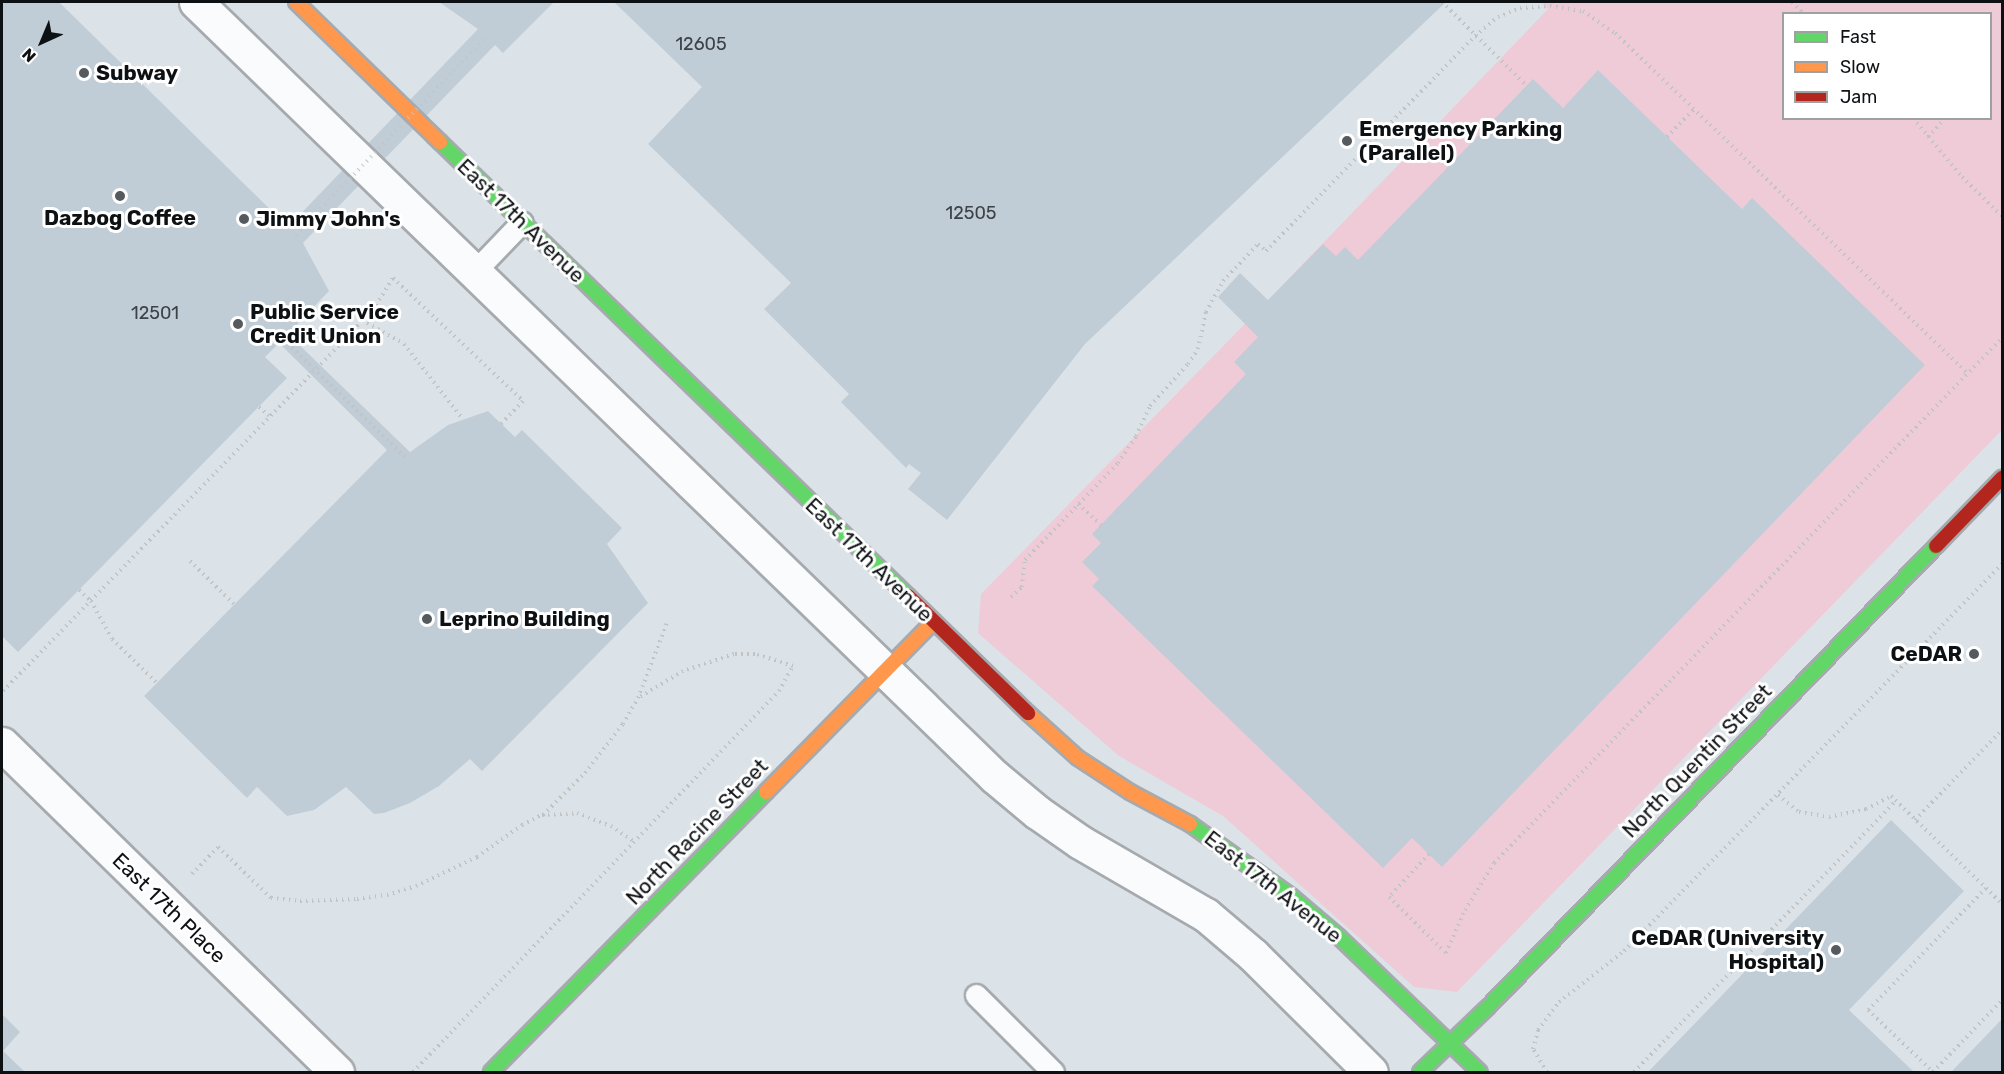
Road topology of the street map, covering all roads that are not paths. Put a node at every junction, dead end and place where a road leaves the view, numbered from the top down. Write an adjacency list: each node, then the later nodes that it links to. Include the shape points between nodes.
1 (196, 2): 4 (street)
2 (296, 2): 3 (street, East 17th Avenue)
3 (522, 222): 4 (lane); 6 (street, East 17th Avenue)
4 (476, 270): 7 (street)
5 (2002, 478): 10 (street, North Quentin Street)
6 (933, 622): 7 (street, North Racine Street); 10 (street, East 17th Avenue, via 1078,758 1246,861 1339,938)
7 (887, 670): 12 (street, North Racine Street); 14 (street, via 995,777 1037,812 1080,842 1206,915 1261,962)
8 (2, 744): 11 (street, East 17th Place)
9 (976, 995): 13 (lane)
10 (1449, 1043): 15 (street, North Quentin Street); 16 (street, East 17th Avenue)
11 (337, 1072)
12 (491, 1072)
13 (1053, 1072)
14 (1371, 1072)
15 (1420, 1072)
16 (1480, 1072)

